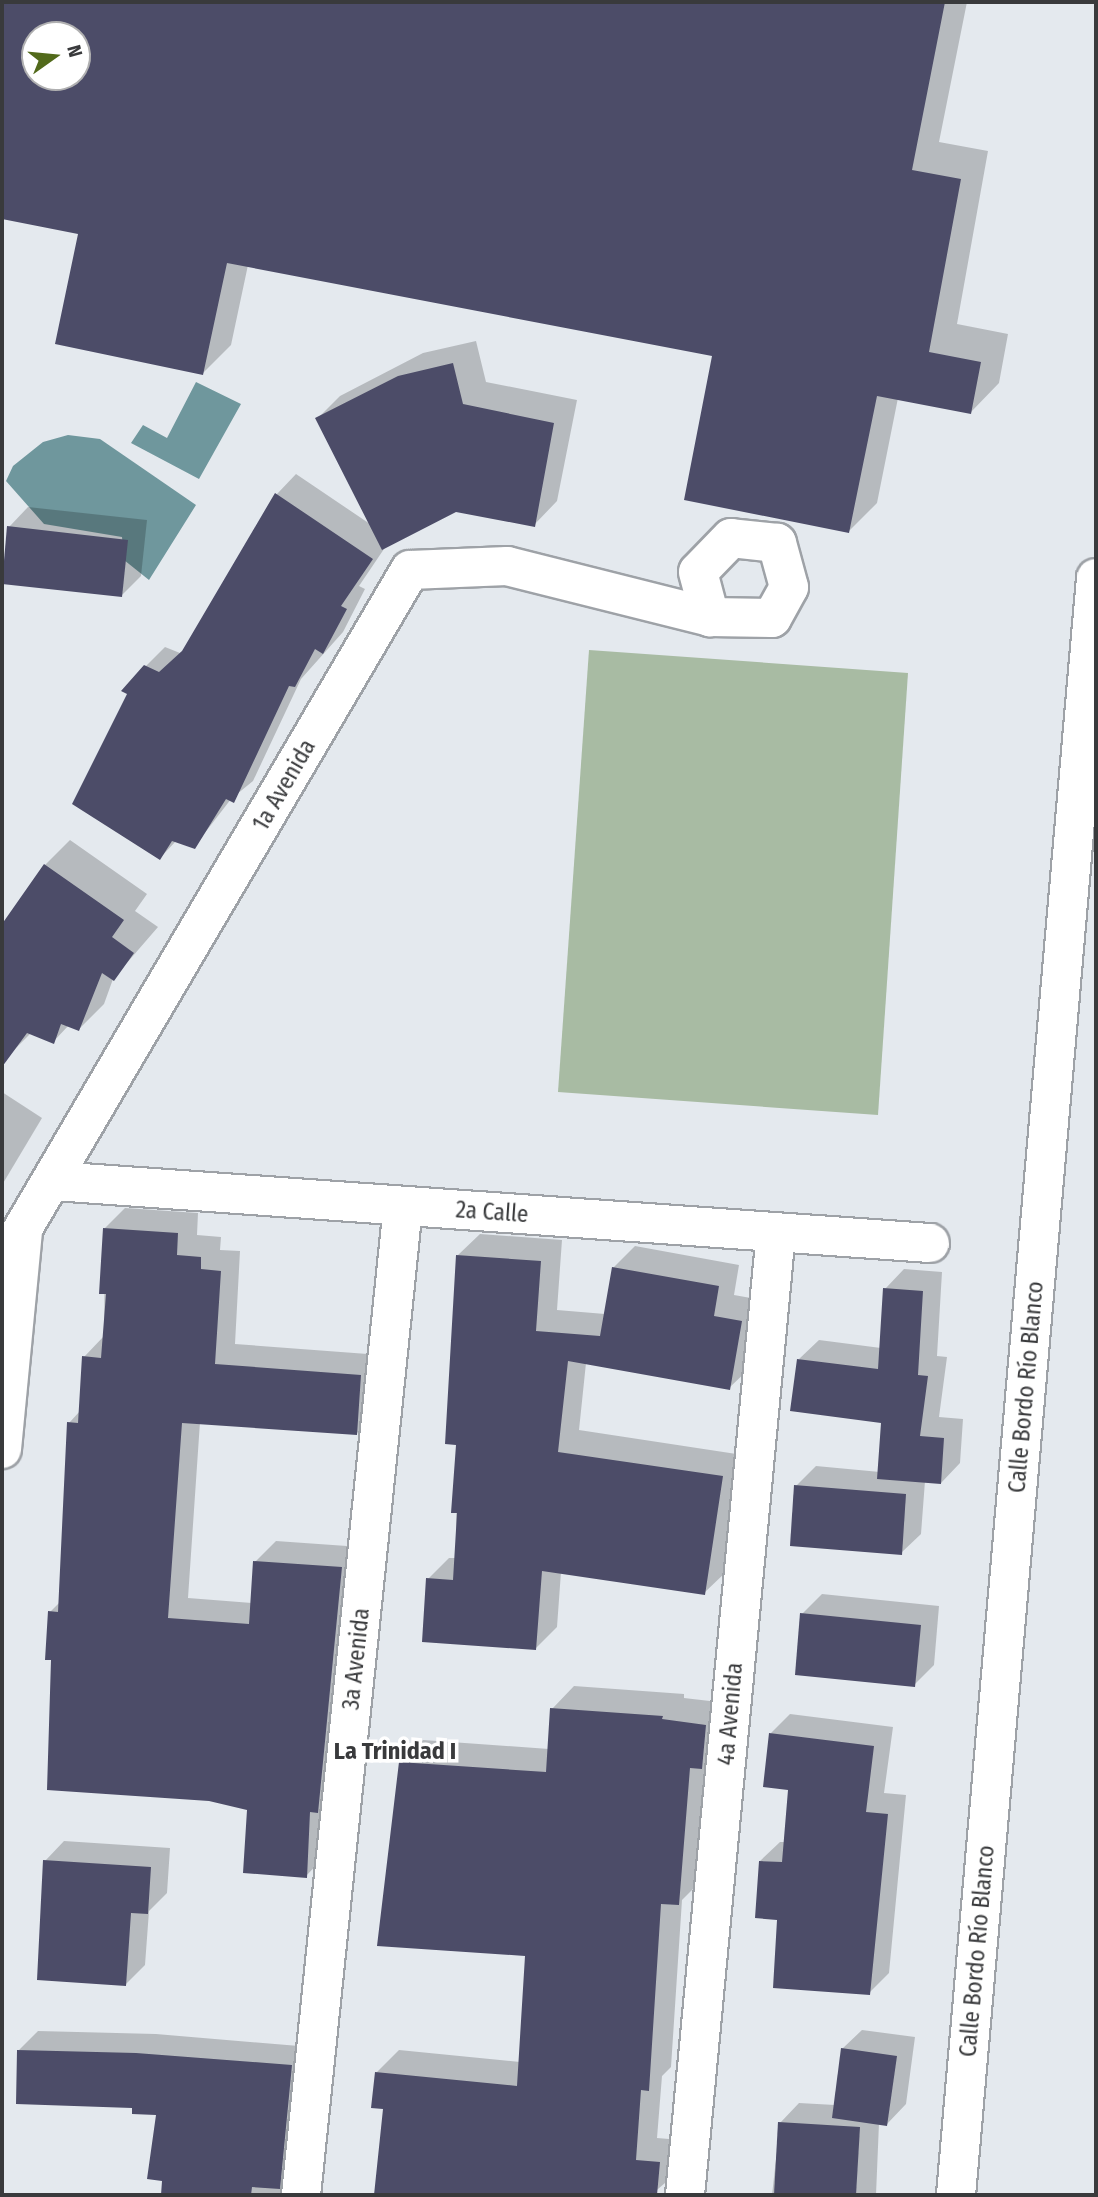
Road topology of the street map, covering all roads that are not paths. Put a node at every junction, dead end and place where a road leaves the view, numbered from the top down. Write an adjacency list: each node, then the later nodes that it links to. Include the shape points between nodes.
1 (1096, 578): 12 (street, Calle Bordo Río Blanco)
2 (710, 617): 3 (street, 1a Avenida, via 507,566 410,570)
3 (54, 1181): 4 (street, 2a Calle); 5 (street, 1a Avenida)
4 (403, 1206): 6 (street, 2a Calle); 10 (street, 3a Avenida)
5 (23, 1230): 8 (street, 1a Avenida); 9 (street)
6 (776, 1233): 7 (street, 2a Calle); 11 (street, 4a Avenida)
7 (930, 1243)
8 (2, 1264)
9 (2, 1449)
10 (301, 2195)
11 (685, 2195)
12 (956, 2195)

